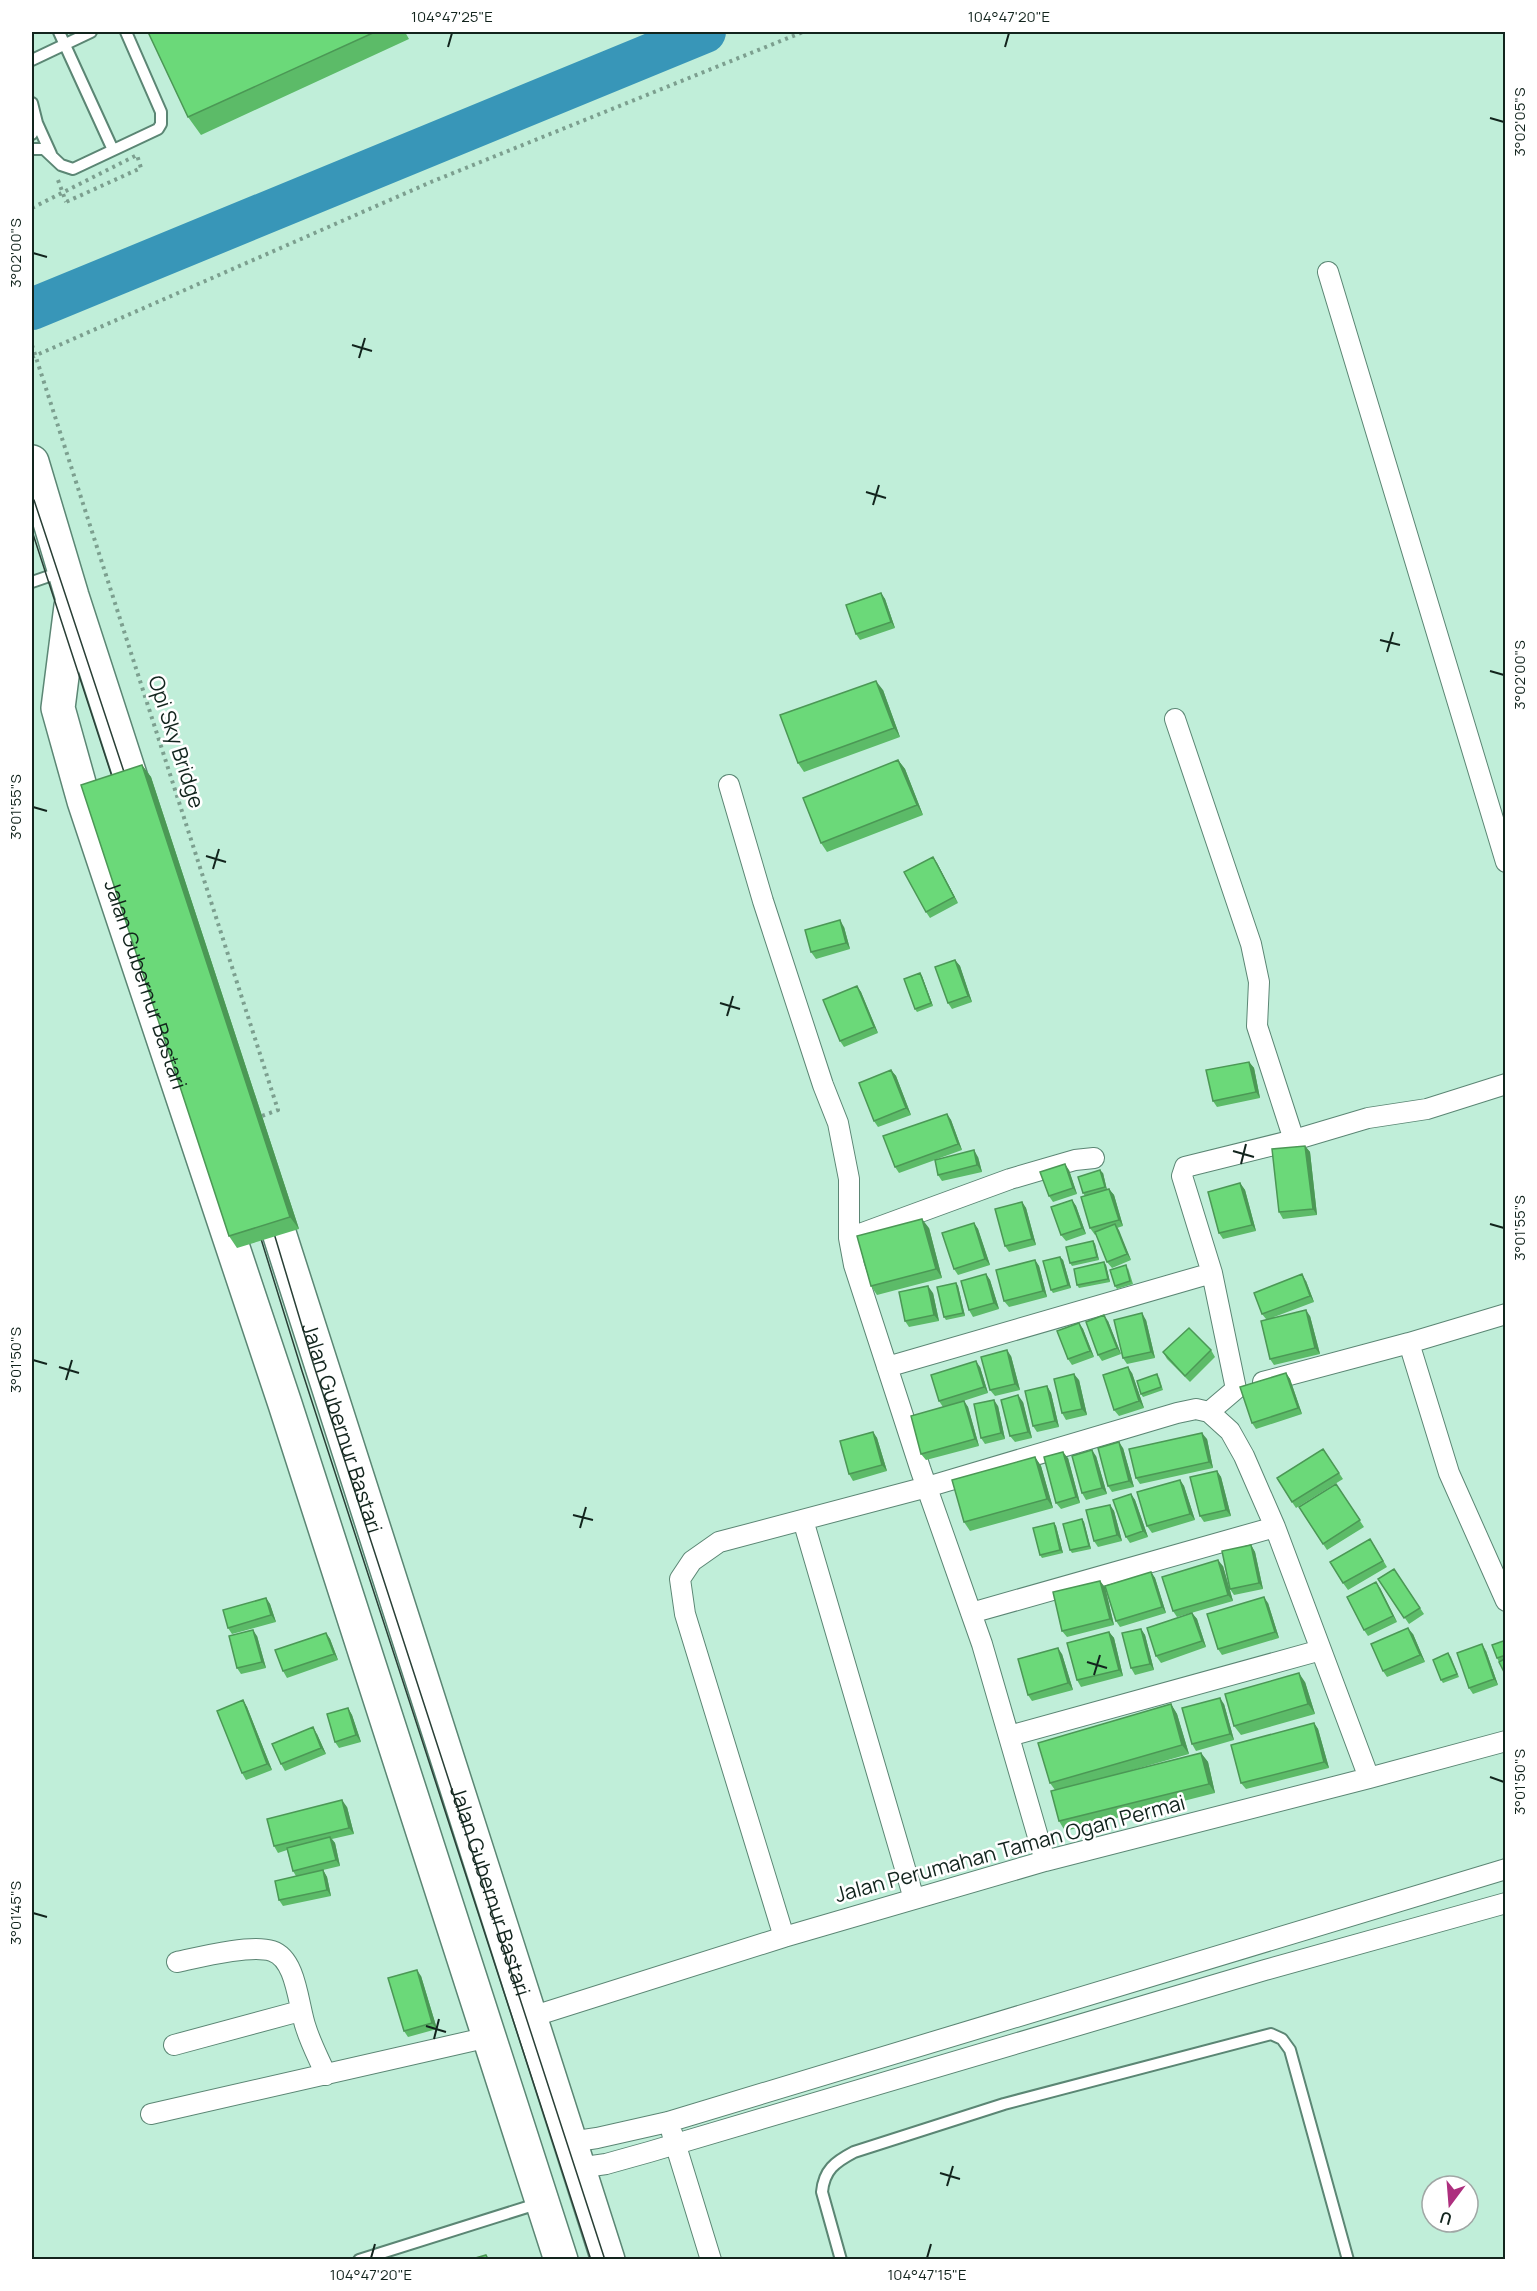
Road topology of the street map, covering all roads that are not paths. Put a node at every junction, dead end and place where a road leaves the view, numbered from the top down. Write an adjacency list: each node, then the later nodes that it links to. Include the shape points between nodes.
1 (59, 32): 4 (lane)
2 (91, 32): 4 (lane)
3 (126, 32): 10 (lane, via 161,112 161,124 152,134)
4 (65, 45): 5 (lane); 10 (lane)
5 (32, 60)
6 (32, 103): 7 (lane)
7 (37, 123): 8 (lane); 11 (lane)
8 (32, 134)
9 (32, 149): 11 (lane, via 44,148)
10 (113, 150): 11 (lane, via 73,169 61,165)
11 (52, 154)
12 (1328, 272): 19 (street)
13 (32, 462): 15 (highway, Jalan Gubernur Bastari)
14 (32, 582): 15 (lane)
15 (68, 583): 18 (highway, Jalan Gubernur Bastari); 31 (highway, Jalan Gubernur Bastari, via 58,708 84,801)
16 (1175, 719): 21 (street, via 1251,944 1259,982 1257,1026)
17 (729, 785): 24 (street, via 838,1122 849,1179)
18 (153, 844)
19 (1506, 862)
20 (1506, 1084): 21 (street, via 1427,1109 1368,1118)
21 (1294, 1140): 25 (street, via 1185,1167 1182,1176)
22 (1094, 1158): 24 (street, via 1002,1182)
23 (256, 1161): 30 (highway, Jalan Gubernur Bastari)
24 (849, 1238): 28 (street)
25 (1212, 1273): 28 (street); 29 (street)
26 (1506, 1314): 27 (street)
27 (1409, 1343): 29 (street); 36 (street, via 1449,1473)
28 (887, 1367): 33 (street)
29 (1236, 1389): 32 (street)
30 (334, 1399): 31 (highway); 49 (highway, Jalan Gubernur Bastari)
31 (285, 1404): 50 (highway, Jalan Gubernur Bastari)
32 (1209, 1412): 33 (street, via 1196,1409 1176,1413); 35 (street, via 1230,1431)
33 (927, 1487): 34 (street); 37 (street)
34 (803, 1520): 44 (street); 46 (street, via 719,1542 692,1561 680,1579 685,1614)
35 (1275, 1527): 37 (street); 38 (street)
36 (1506, 1601)
37 (971, 1613): 39 (street)
38 (1321, 1650): 39 (street); 41 (street)
39 (1009, 1736): 42 (street)
40 (1506, 1741): 41 (street, Jalan Perumahan Taman Ogan Permai)
41 (1369, 1778): 42 (street, Jalan Perumahan Taman Ogan Permai)
42 (1045, 1862): 44 (street, Jalan Perumahan Taman Ogan Permai)
43 (1506, 1869): 54 (street)
44 (914, 1899): 46 (street, Jalan Perumahan Taman Ogan Permai)
45 (1506, 1903): 55 (street)
46 (784, 1937): 49 (street, Jalan Perumahan Taman Ogan Permai)
47 (177, 1962): 48 (street, via 259,1949 273,1951 287,1963)
48 (300, 2011): 51 (street); 52 (street)
49 (531, 2017): 56 (highway, Jalan Gubernur Bastari)
50 (489, 2037): 52 (street); 57 (highway, Jalan Gubernur Bastari)
51 (174, 2044)
52 (326, 2075): 53 (street)
53 (151, 2114)
54 (669, 2121): 55 (street); 56 (street, via 643,2127)
55 (676, 2144): 56 (street, via 649,2152); 61 (street)
56 (588, 2153): 60 (highway, Jalan Gubernur Bastari)
57 (543, 2202): 58 (lane); 59 (highway, Jalan Gubernur Bastari)
58 (359, 2259)
59 (561, 2259)
60 (608, 2259)
61 (711, 2259)
62 (841, 2259): 63 (lane, via 822,2192 823,2182 833,2163 854,2152 1004,2104 1271,2034 1282,2039 1290,2050)
63 (1348, 2259)

